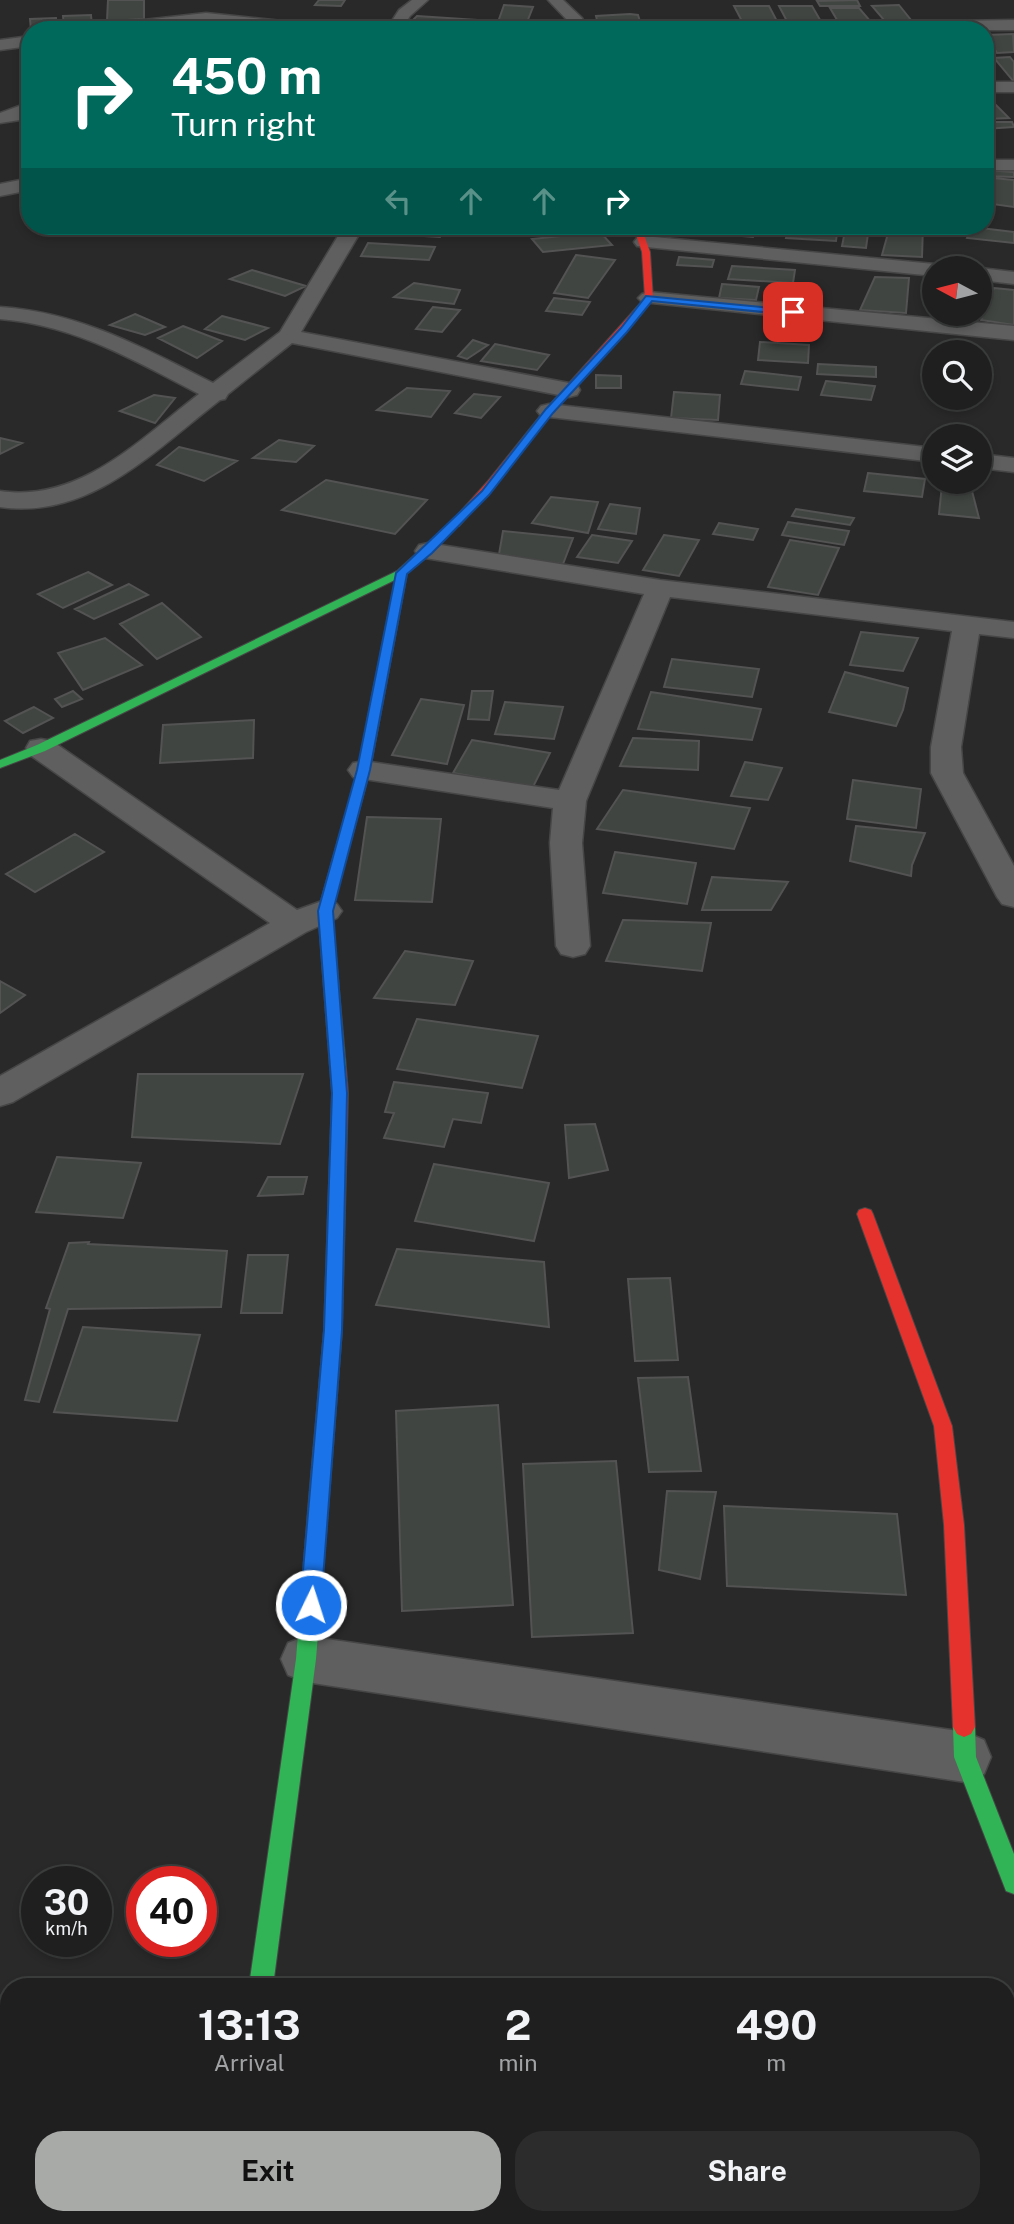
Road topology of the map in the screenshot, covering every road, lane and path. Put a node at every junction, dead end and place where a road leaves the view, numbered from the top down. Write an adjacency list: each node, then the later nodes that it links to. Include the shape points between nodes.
1 (421, 0): 5 (street)
2 (555, 0): 6 (street)
3 (173, 21): 4 (street, via 206,17)
4 (241, 21)
5 (399, 21)
6 (577, 21)
7 (994, 25): 8 (street)
8 (1014, 25)
9 (21, 42): 10 (street)
10 (0, 46)
11 (994, 87): 12 (street)
12 (1014, 87)
13 (994, 165): 14 (street)
14 (1014, 165)
15 (21, 186): 16 (street)
16 (0, 190)
17 (348, 235): 26 (street)
18 (641, 235): 23 (street)
19 (649, 235): 20 (street)
20 (922, 269)
21 (992, 275): 22 (street)
22 (1014, 278)
23 (649, 298): 25 (street); 27 (street)
24 (0, 313): 28 (street, via 48,316 80,327)
25 (1014, 333)
26 (288, 336): 27 (street); 28 (street)
27 (569, 390): 29 (street)
28 (217, 394): 33 (street, via 105,478 71,494 43,500)
29 (550, 411): 30 (street); 34 (street, via 486,493)
30 (922, 454)
31 (992, 462): 32 (street)
32 (1014, 465)
33 (0, 499)
34 (428, 551): 35 (street); 36 (street)
35 (401, 573): 39 (street); 41 (street)
36 (660, 588): 37 (street); 42 (street)
37 (967, 624): 38 (street); 43 (street, via 946,747 947,773)
38 (1014, 630)
39 (41, 748): 40 (street); 44 (street)
40 (0, 764)
41 (363, 770): 42 (street); 44 (street)
42 (570, 801): 45 (street, via 566,843)
43 (1014, 897)
44 (310, 917): 46 (street); 48 (street, via 340,1093 333,1330)
45 (573, 946)
46 (0, 1093)
47 (865, 1214): 49 (street, via 943,1426 954,1525)
48 (306, 1660): 49 (street); 51 (street)
49 (965, 1756): 50 (street)
50 (1014, 1883)
51 (262, 1978)

